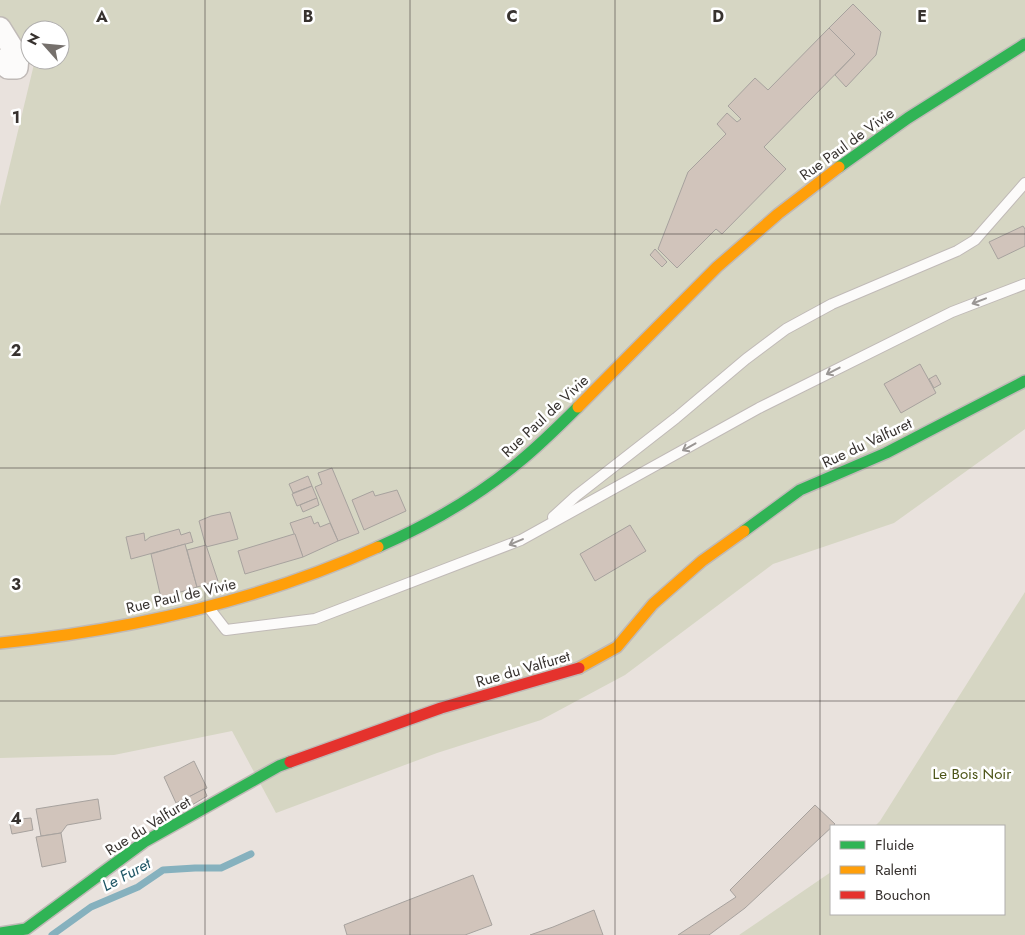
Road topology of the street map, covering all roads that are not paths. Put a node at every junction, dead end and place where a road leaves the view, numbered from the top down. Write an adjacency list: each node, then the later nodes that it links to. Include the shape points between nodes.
1 (0, 28): 3 (street, via 18,57 17,68 8,68)
2 (1025, 44): 8 (main road, Rue Paul de Vivie, via 908,118 790,203 688,295 563,422 500,477 456,506 357,556 263,592)
3 (0, 60)
4 (1025, 183): 7 (lane, via 975,240 832,304 786,329 576,496)
5 (1025, 284): 7 (lane, one-way to 7, via 952,312 760,408)
6 (1025, 381): 10 (main road, Rue du Valfuret, via 886,452 800,490 702,561 653,604 617,646 584,667 441,708 279,766 144,842 26,929)
7 (542, 528): 8 (lane, one-way to 8, via 521,540 315,620 226,630)
8 (208, 606): 9 (main road, Rue Paul de Vivie, via 102,629)
9 (0, 643)
10 (0, 933)

